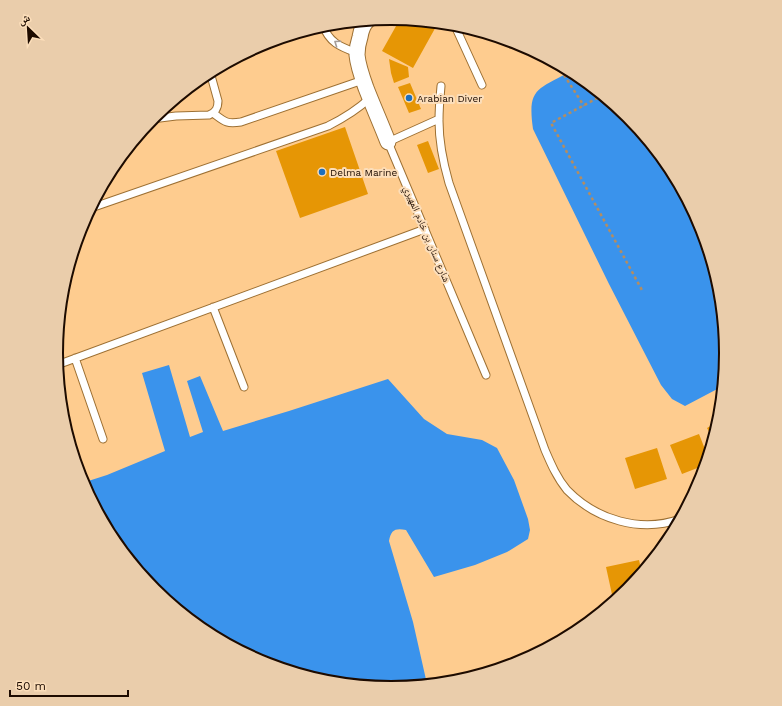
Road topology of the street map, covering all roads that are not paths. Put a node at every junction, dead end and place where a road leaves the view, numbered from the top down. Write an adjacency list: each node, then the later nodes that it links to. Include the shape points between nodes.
1 (363, 27): 4 (street, شارع سنان بن خادم المهيري)
2 (326, 31): 4 (lane, one-way to 2, via 335,43)
3 (456, 31): 7 (lane)
4 (357, 54): 6 (street, شارع سنان بن خادم المهيري)
5 (212, 78): 10 (lane, via 218,101)
6 (363, 80): 9 (street, شارع سنان بن خادم المهيري); 10 (lane, via 241,122 228,123)
7 (482, 84)
8 (441, 86): 12 (lane)
9 (370, 98): 13 (street, شارع سنان بن خادم المهيري); 14 (lane, via 328,126)
10 (214, 113): 11 (lane)
11 (163, 118)
12 (439, 119): 13 (lane); 22 (lane, via 441,151 449,183 554,471 567,489 584,505 604,516 626,523 648,525)
13 (388, 142): 15 (lane, شارع سنان بن خادم المهيري)
14 (98, 205)
15 (425, 229): 16 (lane); 19 (lane, شارع سنان بن خادم المهيري)
16 (213, 307): 17 (lane); 20 (lane)
17 (75, 358): 18 (lane); 21 (lane)
18 (63, 362)
19 (486, 375)
20 (244, 388)
21 (102, 439)
22 (672, 522)

